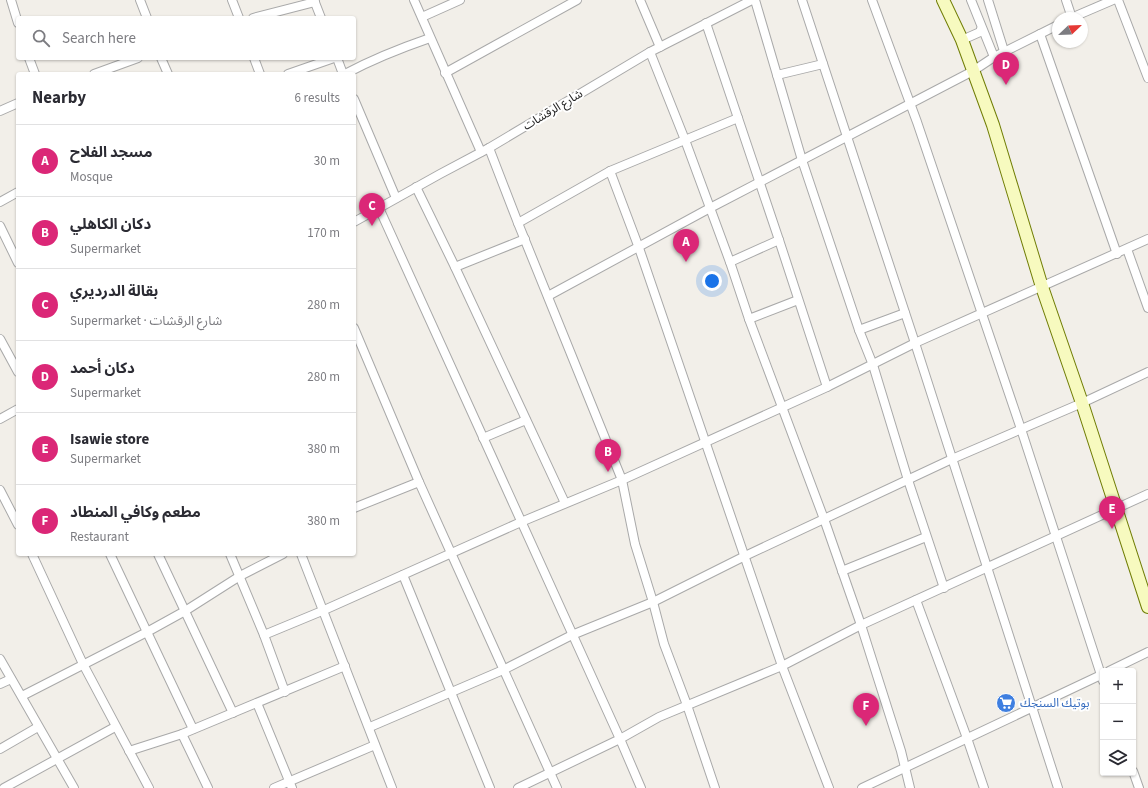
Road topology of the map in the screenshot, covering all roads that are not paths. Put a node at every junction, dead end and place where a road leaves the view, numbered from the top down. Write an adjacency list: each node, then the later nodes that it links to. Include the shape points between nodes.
1 (11, 0): 21 (street)
2 (140, 0): 22 (street)
3 (232, 0): 23 (street)
4 (414, 0): 26 (street)
5 (460, 0): 26 (street)
6 (577, 0): 18 (street)
7 (640, 0): 33 (street)
8 (753, 0): 27 (street, شارع الرقشات); 53 (street)
9 (802, 0): 43 (street)
10 (872, 0): 55 (street)
11 (943, 0): 32 (street)
12 (971, 0): 28 (street)
13 (988, 0): 34 (street)
14 (1066, 0): 19 (street)
15 (1112, 0): 20 (street)
16 (1118, 0): 54 (street)
17 (314, 1): 24 (street); 25 (street)
18 (561, 4): 52 (street)
19 (1070, 12)
20 (1085, 12)
21 (16, 16)
22 (146, 16)
23 (238, 16)
24 (260, 16)
25 (320, 16)
26 (422, 17): 31 (street)
27 (706, 23): 33 (street, شارع الرقشات); 59 (street)
28 (982, 28): 32 (street, via 980,32); 36 (street)
29 (1052, 28): 30 (street)
30 (1040, 34): 34 (street); 80 (street)
31 (430, 38): 51 (street, via 378,57); 52 (street)
32 (962, 40): 44 (street)
33 (660, 47): 35 (street, شارع الرقشات)
34 (1004, 51): 36 (street)
35 (650, 52): 61 (street); 62 (street, شارع الرقشات)
36 (994, 57): 44 (street)
37 (30, 60): 45 (street)
38 (132, 60): 46 (street)
39 (162, 60): 47 (street)
40 (255, 60): 48 (street)
41 (330, 60): 49 (street)
42 (337, 60): 50 (street)
43 (823, 64): 53 (street); 60 (street)
44 (973, 71): 55 (street); 84 (street, via 993,125)
45 (34, 72)
46 (100, 72)
47 (167, 72)
48 (259, 72)
49 (294, 72)
50 (343, 72)
51 (348, 72)
52 (445, 72): 62 (street)
53 (777, 75): 63 (street)
54 (1148, 78)
55 (909, 103): 60 (street); 89 (street)
56 (16, 104): 58 (street)
57 (356, 104): 68 (street)
58 (0, 111)
59 (738, 118): 61 (street); 65 (street)
60 (846, 136): 63 (street); 88 (street)
61 (685, 140): 64 (street); 71 (street)
62 (485, 150): 66 (street, شارع الرقشات); 73 (street)
63 (802, 160): 65 (street); 91 (street)
64 (610, 171): 73 (street); 78 (street)
65 (759, 182): 71 (street); 77 (street)
66 (416, 187): 68 (street, شارع الرقشات); 83 (street)
67 (16, 193): 69 (street)
68 (396, 198): 70 (street, شارع الرقشات)
69 (0, 202)
70 (379, 208): 72 (street, شارع الرقشات); 105 (street)
71 (710, 208): 78 (street); 82 (street)
72 (356, 221)
73 (518, 223): 75 (street)
74 (0, 226): 81 (street)
75 (525, 239): 83 (street); 85 (street)
76 (1148, 239): 79 (street)
77 (779, 240): 82 (street); 86 (street)
78 (639, 248): 85 (street); 106 (street)
79 (1127, 249): 80 (street); 87 (street)
80 (1117, 254): 84 (street)
81 (16, 259)
82 (730, 262): 90 (street)
83 (455, 267): 103 (street)
84 (1042, 287): 89 (street); 99 (street)
85 (548, 296): 108 (street)
86 (798, 300): 90 (street); 98 (street)
87 (1148, 308)
88 (905, 313): 91 (street); 94 (street)
89 (981, 314): 94 (street); 104 (street)
90 (749, 319): 100 (street)
91 (859, 330): 95 (street)
92 (356, 333): 110 (street)
93 (0, 339): 96 (street)
94 (915, 343): 95 (street); 107 (street)
95 (873, 365): 98 (street); 109 (street)
96 (16, 368)
97 (1148, 372): 99 (street)
98 (827, 387): 100 (street)
99 (1082, 403): 104 (street); 115 (street)
100 (782, 407): 106 (street); 116 (street)
101 (16, 410): 102 (street)
102 (0, 419)
103 (526, 420): 105 (street); 113 (street)
104 (1021, 429): 107 (street); 120 (street)
105 (483, 438): 118 (street)
106 (705, 442): 108 (street); 128 (street)
107 (952, 459): 109 (street); 129 (street)
108 (622, 480): 113 (street); 135 (street, via 635,544)
109 (908, 480): 116 (street); 119 (street)
110 (419, 482): 114 (street); 121 (street)
111 (0, 490): 117 (street)
112 (1148, 494): 115 (street)
113 (565, 503): 118 (street)
114 (356, 507)
115 (1117, 508): 120 (street); 136 (street)
116 (824, 519): 128 (street); 130 (street)
117 (16, 522)
118 (521, 522): 121 (street); 142 (street)
119 (926, 537): 130 (street); 133 (street)
120 (1056, 537): 129 (street); 148 (street)
121 (452, 553): 131 (street); 150 (street)
122 (33, 556): 145 (street)
123 (111, 556): 140 (street)
124 (159, 556): 137 (street)
125 (231, 556): 132 (street)
126 (279, 556): 132 (street)
127 (302, 556): 138 (street)
128 (744, 556): 135 (street); 147 (street)
129 (988, 568): 133 (street); 159 (street)
130 (842, 571): 139 (street)
131 (403, 575): 138 (street); 155 (street)
132 (240, 576): 137 (street); 141 (street)
133 (944, 588): 134 (street)
134 (916, 600): 139 (street); 166 (street)
135 (653, 602): 142 (street); 158 (street, via 664,644)
136 (1148, 607)
137 (185, 611): 140 (street); 160 (street)
138 (322, 611): 141 (street); 146 (street)
139 (862, 625): 147 (street); 172 (street)
140 (148, 632): 145 (street); 164 (street)
141 (264, 635): 154 (street)
142 (572, 635): 150 (street); 167 (street)
143 (1148, 652): 149 (street)
144 (0, 659): 152 (street)
145 (83, 664): 156 (street); 162 (street)
146 (345, 666): 154 (street); 163 (street)
147 (782, 666): 158 (street); 187 (street)
148 (1102, 668)
149 (1117, 668)
150 (503, 670): 155 (street); 173 (street)
151 (1100, 677): 159 (street)
152 (11, 679): 153 (street); 156 (street)
153 (0, 684)
154 (284, 692): 157 (street)
155 (452, 692): 163 (street); 182 (street)
156 (22, 696): 161 (street)
157 (256, 703): 160 (street); 175 (street)
158 (687, 704): 167 (street); 186 (street)
159 (1032, 707): 166 (street); 191 (street)
160 (233, 713): 164 (street)
161 (38, 727): 169 (street); 171 (street)
162 (115, 727): 170 (street); 171 (street)
163 (370, 727): 168 (street)
164 (193, 729): 165 (street)
165 (182, 734): 170 (street); 179 (street)
166 (967, 738): 172 (street); 190 (street)
167 (620, 739): 173 (street); 185 (street)
168 (375, 745): 175 (street); 181 (street)
169 (0, 749)
170 (129, 751): 178 (street)
171 (57, 759): 176 (street); 177 (street)
172 (905, 767): 188 (street); 189 (street)
173 (550, 772): 183 (street); 184 (street)
174 (1134, 776): 192 (street)
175 (290, 785): 180 (street)
176 (4, 788)
177 (74, 788)
178 (149, 788)
179 (208, 788)
180 (274, 788)
181 (392, 788)
182 (490, 788)
183 (518, 788)
184 (557, 788)
185 (641, 788)
186 (715, 788)
187 (829, 788)
188 (862, 788)
189 (910, 788)
190 (984, 788)
191 (1058, 788)
192 (1138, 788)

